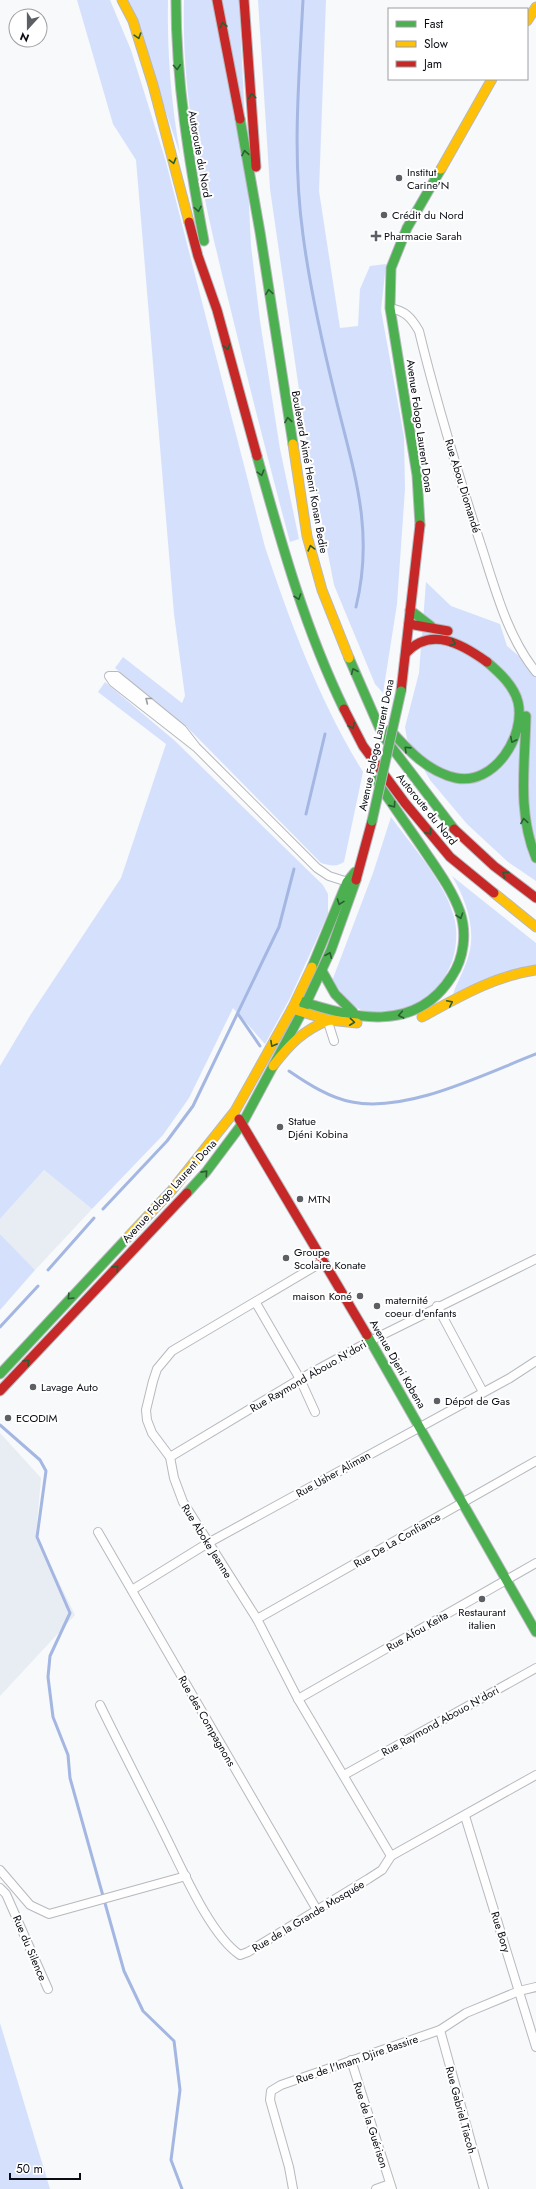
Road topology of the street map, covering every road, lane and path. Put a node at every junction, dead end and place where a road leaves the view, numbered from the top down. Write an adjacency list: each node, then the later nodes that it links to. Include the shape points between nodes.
1 (122, 0): 10 (main road, one-way to 10, via 133,21 153,85 198,256)
2 (176, 0): 10 (main road, Autoroute du Nord, one-way to 10, via 175,40 179,96)
3 (217, 0): 8 (main road, one-way to 3)
4 (244, 0): 8 (main road, one-way to 4)
5 (536, 7): 6 (main road)
6 (528, 19)
7 (491, 80): 9 (main road, Avenue Fologo Laurent Dona, via 407,228 391,268)
8 (260, 232): 17 (main road, Boulevard Aimé Henri Konan Bedie, one-way to 8, via 322,590 307,536)
9 (390, 308): 11 (main road, Avenue Fologo Laurent Dona, via 417,475 420,531); 16 (street, Rue Abou Diomandé, via 402,310 412,317 419,331 449,445 493,582 517,643)
10 (217, 310): 19 (main road, Autoroute du Nord, one-way to 19, via 286,560 330,680)
11 (410, 610): 12 (main road, Avenue Fologo Laurent Dona); 13 (main road)
12 (409, 624): 13 (main road); 14 (main road, Avenue Fologo Laurent Dona)
13 (433, 632): 14 (main road); 15 (main road, via 417,641); 17 (main road, one-way to 17, via 462,646 495,669 515,696 520,713 517,732 501,758 493,767 472,778 459,778 441,773 407,750); 20 (main road, one-way to 13, via 523,818 527,737 522,694 510,674 491,655 463,636)
14 (408, 635): 15 (main road, Avenue Fologo Laurent Dona)
15 (406, 653): 21 (main road, Avenue Fologo Laurent Dona, bridge, via 401,691 372,821)
16 (536, 672)
17 (369, 707): 22 (main road, Autoroute du Nord, one-way to 17, via 494,866 452,826 383,736)
18 (196, 746): 18 (street, one-way to 18, via 182,729 153,704 117,676 109,676 113,682); 21 (street, via 317,868 329,876)
19 (362, 746): 23 (main road, Autoroute du Nord, one-way to 23, via 450,858); 30 (main road, one-way to 30, via 370,772 452,895 463,922 464,938 459,963 452,979 430,1003 400,1016 379,1018)
20 (536, 858)
21 (351, 883): 25 (main road, Avenue Fologo Laurent Dona, one-way to 21); 26 (main road, Avenue Fologo Laurent Dona, one-way to 26)
22 (536, 898)
23 (536, 927)
24 (536, 970): 31 (main road, one-way to 24, via 389,1025 410,1022 500,977)
25 (322, 971): 27 (main road, Avenue Fologo Laurent Dona); 30 (main road, via 339,1001)
26 (297, 1000): 27 (main road); 28 (main road, Avenue Fologo Laurent Dona)
27 (307, 1003): 29 (main road, Avenue Fologo Laurent Dona); 30 (main road); 31 (street)
28 (292, 1010): 29 (main road); 34 (main road, Avenue Fologo Laurent Dona, one-way to 34)
29 (302, 1012): 31 (main road); 33 (main road, Avenue Fologo Laurent Dona)
30 (355, 1014)
31 (329, 1020): 32 (street); 33 (main road, via 300,1034)
32 (334, 1041)
33 (273, 1066): 35 (main road, Avenue Fologo Laurent Dona)
34 (235, 1111): 35 (main road, Avenue Djeni Kobena); 42 (main road, Avenue Fologo Laurent Dona, one-way to 42, via 172,1190)
35 (242, 1124): 37 (main road, Avenue Djeni Kobena); 44 (main road, Avenue Fologo Laurent Dona, one-way to 35, via 206,1172)
36 (536, 1259): 39 (street, Rue Raymond Abouo N'dori)
37 (324, 1261): 38 (street, Rue Aboke Jeanne); 40 (main road, Avenue Djeni Kobena)
38 (256, 1302): 43 (street); 48 (street, Rue Aboke Jeanne, via 172,1351 157,1369 146,1410 147,1420 152,1433)
39 (437, 1306): 40 (street, Rue Raymond Abouo N'dori); 45 (street)
40 (370, 1341): 43 (street, Rue Raymond Abouo N'dori); 47 (main road, Avenue Djeni Kobena)
41 (536, 1361): 45 (street, Rue Usher Aliman)
42 (0, 1374)
43 (300, 1379): 46 (street); 48 (street, Rue Raymond Abouo N'dori)
44 (0, 1391)
45 (483, 1392): 47 (street, Rue Usher Aliman)
46 (315, 1412)
47 (419, 1426): 50 (main road, Avenue Djeni Kobena); 52 (street, Rue Usher Aliman)
48 (170, 1457): 52 (street, Rue Aboke Jeanne, via 183,1502)
49 (536, 1461): 50 (street, Rue De La Confiance)
50 (463, 1503): 54 (main road, Avenue Djeni Kobena); 56 (street, Rue De La Confiance)
51 (98, 1532): 55 (street, Rue des Compagnons)
52 (208, 1543): 55 (street, Rue Usher Aliman); 56 (street, Rue Aboke Jeanne)
53 (536, 1563): 54 (street, Rue Afou Keita)
54 (507, 1580): 57 (main road, Avenue Djeni Kobena); 59 (street, Rue Afou Keita)
55 (132, 1590): 68 (street, Rue des Compagnons)
56 (257, 1619): 59 (street, Rue Aboke Jeanne)
57 (536, 1632)
58 (536, 1668): 61 (street, Rue Raymond Abouo N'dori)
59 (298, 1699): 61 (street, Rue Aboke Jeanne)
60 (100, 1705): 66 (street, Rue de la Grande Mosquée)
61 (344, 1775): 64 (street, Rue Aboke Jeanne)
62 (536, 1775): 63 (street, Rue de la Grande Mosquée)
63 (465, 1816): 64 (street, Rue de la Grande Mosquée); 71 (street, Rue Bory)
64 (391, 1856): 68 (street, Rue de la Grande Mosquée, via 382,1870)
65 (0, 1870): 66 (street, via 30,1905 49,1914)
66 (186, 1876): 68 (street, Rue de la Grande Mosquée, via 222,1938 240,1955)
67 (0, 1888): 70 (street, Rue du Silence, via 6,1894)
68 (317, 1910)
69 (536, 1987): 71 (street, Rue de l'Imam Djire Bassire)
70 (48, 1989)
71 (520, 1991): 72 (street, Rue de l'Imam Djire Bassire, via 466,2013); 73 (street, Rue Bory)
72 (440, 2030): 74 (street, Rue de l'Imam Djire Bassire); 78 (street, Rue Gabriel Tiacoh)
73 (536, 2047)
74 (351, 2060): 75 (street, Rue de la Guérison); 76 (street, Rue de l'Imam Djire Bassire, via 271,2091 270,2100)
75 (391, 2187): 77 (street)
76 (293, 2189)
77 (376, 2189)
78 (484, 2189)

